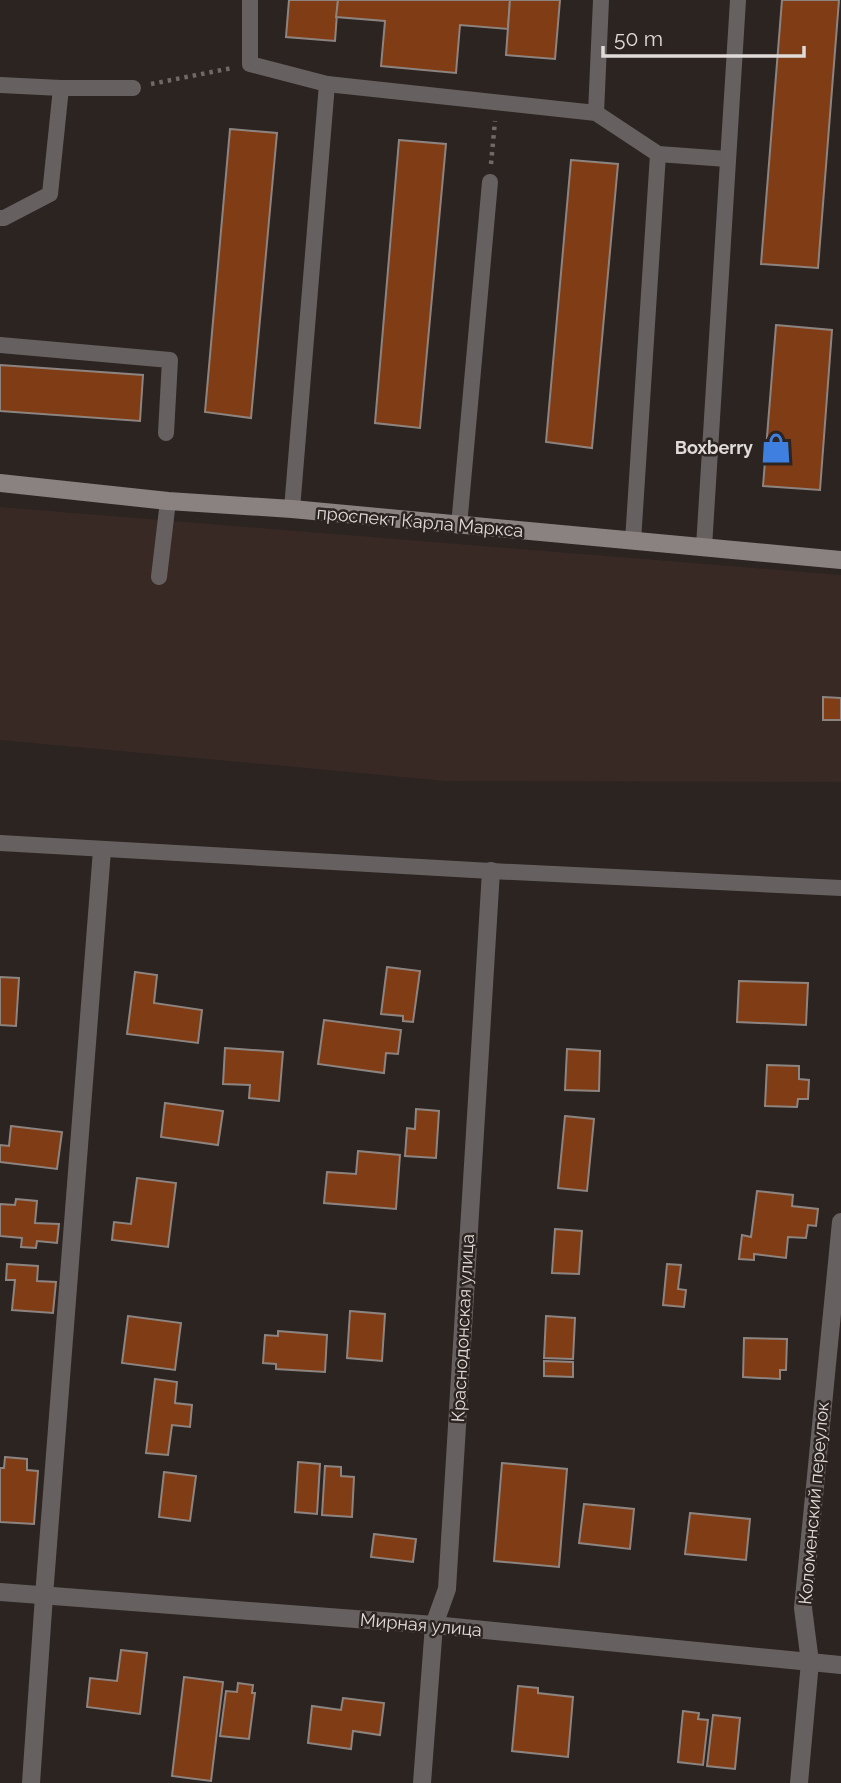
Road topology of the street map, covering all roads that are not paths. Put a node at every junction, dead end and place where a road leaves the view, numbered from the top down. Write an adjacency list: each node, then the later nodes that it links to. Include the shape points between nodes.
1 (250, 0): 5 (lane, via 250,64)
2 (601, 0): 8 (lane)
3 (738, 0): 10 (lane)
4 (0, 85): 6 (lane)
5 (327, 85): 8 (lane); 17 (lane)
6 (61, 88): 7 (lane); 12 (lane, via 50,194)
7 (133, 88)
8 (596, 113): 9 (lane)
9 (658, 154): 10 (lane); 19 (lane)
10 (727, 159): 20 (lane)
11 (490, 182): 18 (lane)
12 (0, 218)
13 (0, 345): 14 (lane, via 170,360)
14 (166, 433)
15 (0, 483): 16 (street, проспект Карла Маркса)
16 (168, 501): 17 (street, проспект Карла Маркса); 22 (lane)
17 (292, 509): 18 (street, проспект Карла Маркса)
18 (459, 526): 19 (street, проспект Карла Маркса)
19 (632, 541): 20 (street, проспект Карла Маркса)
20 (704, 547): 21 (street, проспект Карла Маркса)
21 (841, 560)
22 (159, 577)
23 (0, 843): 24 (lane)
24 (102, 850): 25 (lane); 29 (street)
25 (491, 871): 26 (lane); 30 (street, Краснодонская улица, via 447,1589)
26 (841, 888)
27 (841, 1222): 31 (street, Коломенский переулок, via 803,1608)
28 (0, 1592): 29 (street, Мирная улица)
29 (44, 1596): 30 (street, Мирная улица); 33 (street)
30 (434, 1625): 31 (street, Мирная улица); 34 (street, Краснодонская улица)
31 (810, 1662): 32 (street, Мирная улица); 35 (street, Коломенский переулок)
32 (841, 1665)
33 (31, 1783)
34 (422, 1783)
35 (799, 1783)

